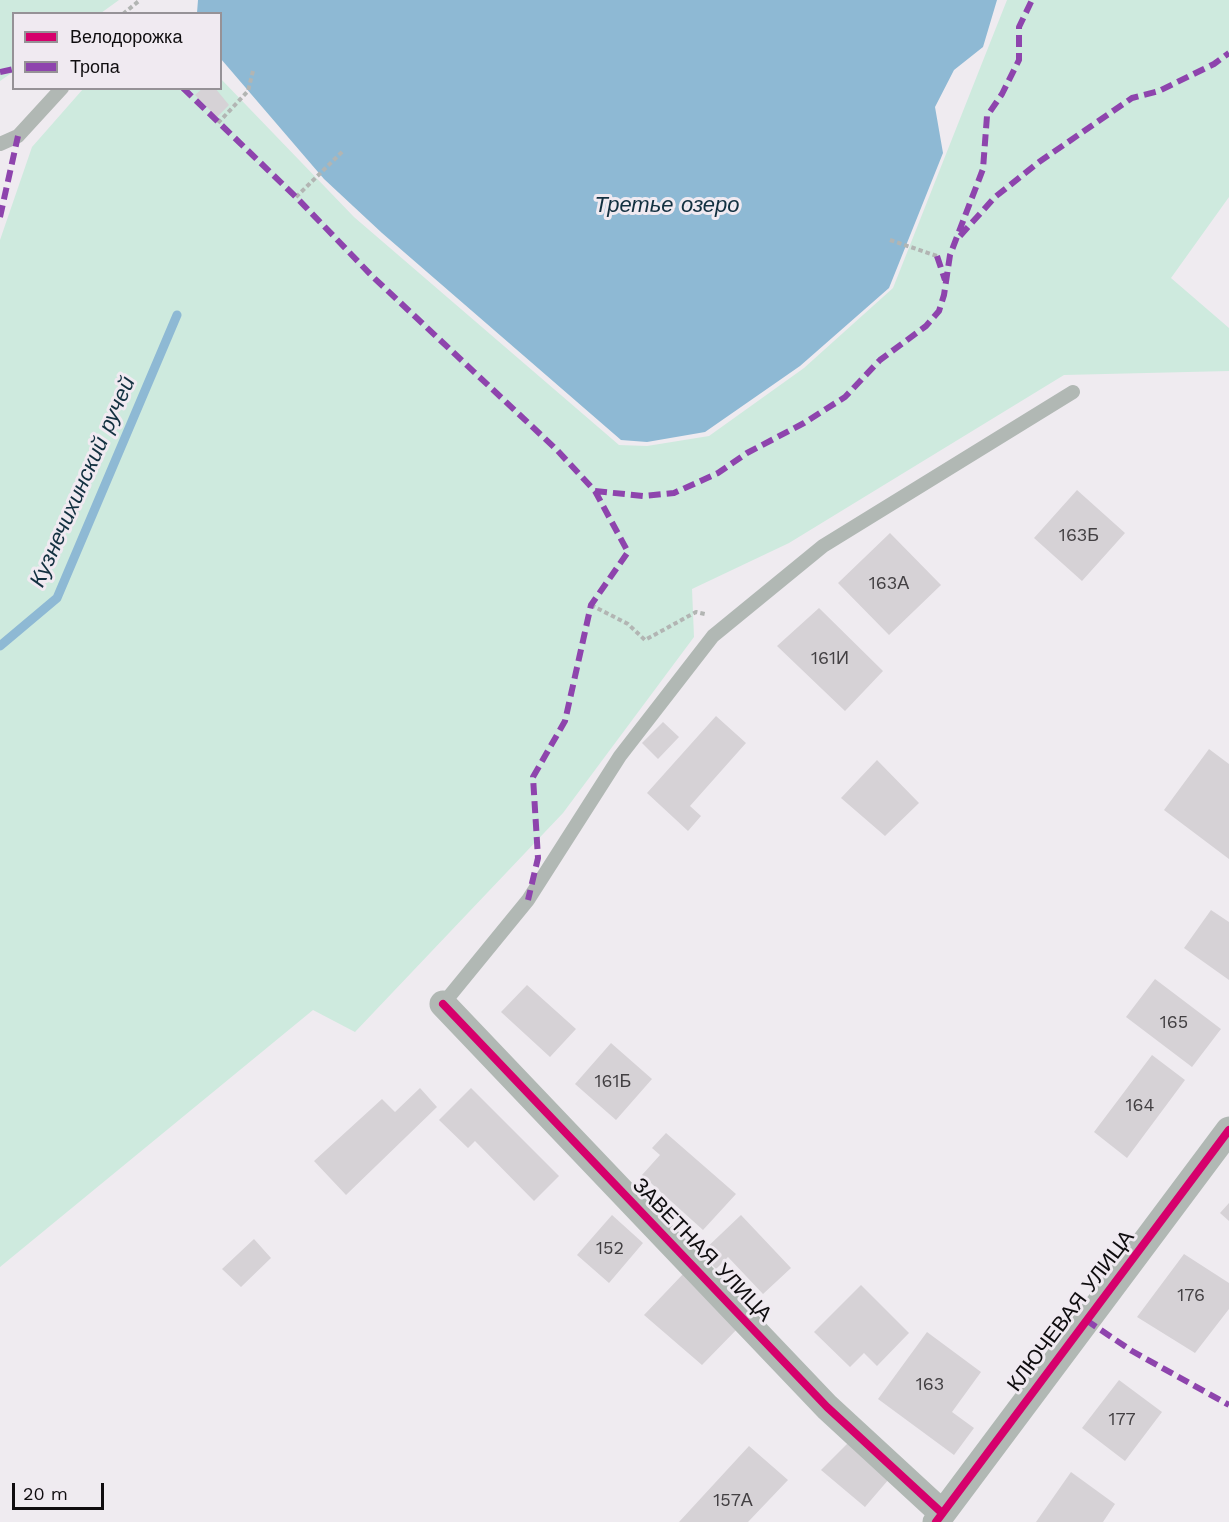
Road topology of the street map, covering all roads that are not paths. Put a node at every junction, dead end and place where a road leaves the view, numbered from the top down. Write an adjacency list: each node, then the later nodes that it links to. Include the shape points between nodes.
1 (60, 90): 2 (lane, via 18,136)
2 (0, 144)
3 (1073, 392): 4 (lane, via 823,546 713,636 620,756 528,900)
4 (443, 1004): 6 (street, ЗАВЕТНАЯ УЛИЦА, via 827,1407)
5 (1229, 1130): 6 (street, КЛЮЧЕВАЯ УЛИЦА)
6 (939, 1518)

